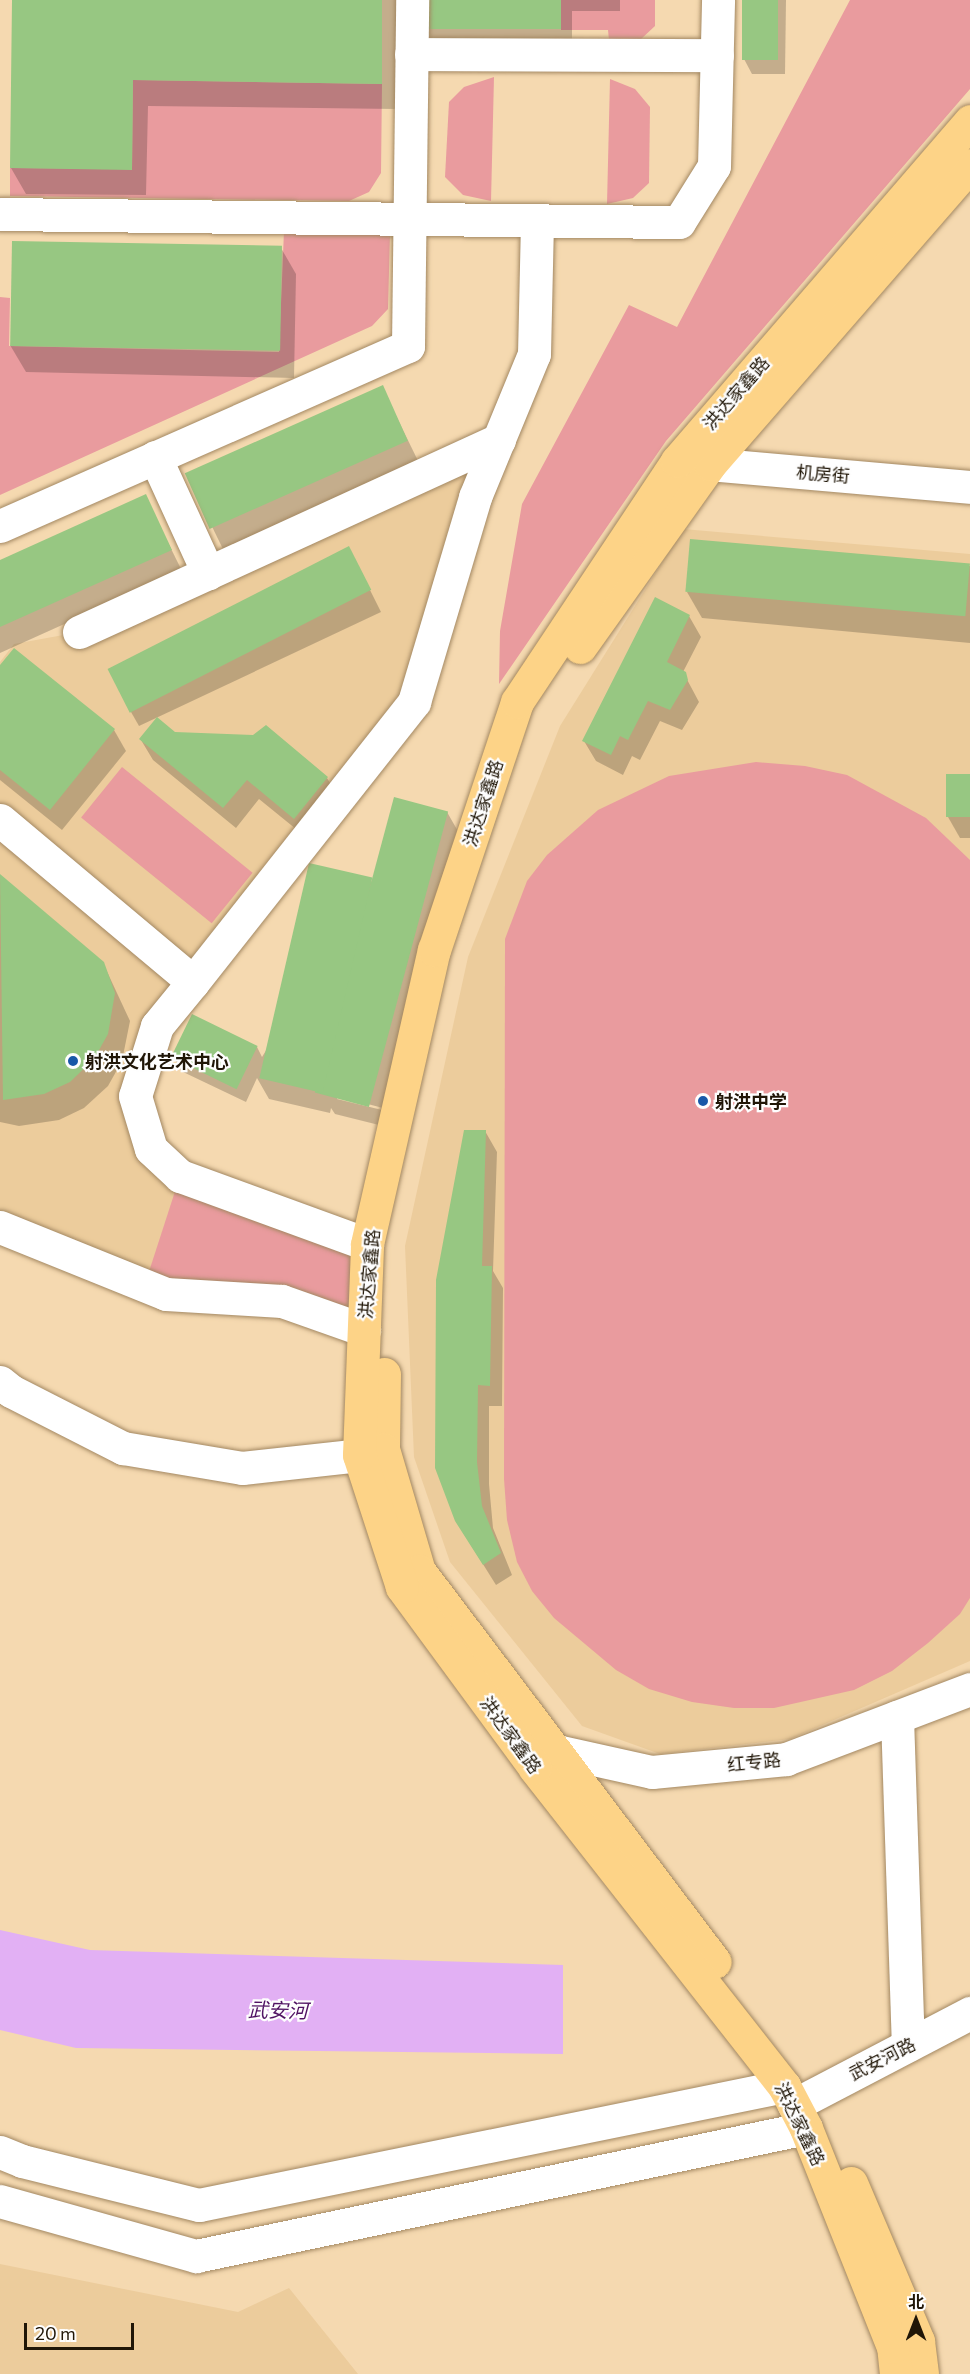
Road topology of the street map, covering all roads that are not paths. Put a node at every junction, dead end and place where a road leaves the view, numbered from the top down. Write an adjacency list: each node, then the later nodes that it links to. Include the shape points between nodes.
1 (411, 0): 3 (street)
2 (718, 0): 4 (street)
3 (411, 54): 4 (street); 8 (street)
4 (717, 56): 9 (street, via 714,166 679,222)
5 (970, 121): 12 (main road, 洪达家鑫路)
6 (970, 165): 13 (main road, 洪达家鑫路)
7 (0, 214): 8 (street)
8 (410, 219): 9 (street); 11 (street, via 408,346)
9 (537, 220): 10 (street, via 534,354)
10 (499, 440): 16 (street); 19 (street, via 475,497 414,702)
11 (155, 458): 15 (street); 16 (street)
12 (677, 461): 13 (street, 机房街); 21 (main road, 洪达家鑫路, via 517,702 434,950)
13 (710, 464): 14 (street, 机房街); 27 (main road, 洪达家鑫路, via 530,716 450,954 386,1248 383,1449 419,1571)
14 (970, 487)
15 (0, 526)
16 (208, 573): 17 (street)
17 (80, 632)
18 (0, 820): 19 (street)
19 (193, 981): 21 (street, via 157,1026 135,1096 151,1149 180,1176)
20 (0, 1227): 22 (street, via 166,1294 282,1301)
21 (367, 1244): 22 (main road, 洪达家鑫路)
22 (364, 1330): 24 (main road, 洪达家鑫路)
23 (0, 1382): 24 (street, via 10,1391 123,1448 242,1468)
24 (359, 1455): 27 (main road, 洪达家鑫路, via 402,1587)
25 (970, 1689): 26 (street, 红专路)
26 (897, 1717): 27 (street, 红专路, via 786,1759 652,1772); 29 (street)
27 (546, 1760): 30 (main road, 洪达家鑫路)
28 (970, 2013): 29 (street, 武安河路)
29 (908, 2045): 30 (street, 武安河路)
30 (799, 2103): 31 (street, via 199,2205 22,2161); 32 (street, via 196,2256); 33 (main road, 洪达家鑫路, via 892,2347); 34 (main road, 洪达家鑫路, via 918,2341)
31 (0, 2152)
32 (0, 2201)
33 (896, 2374)
34 (922, 2374)

